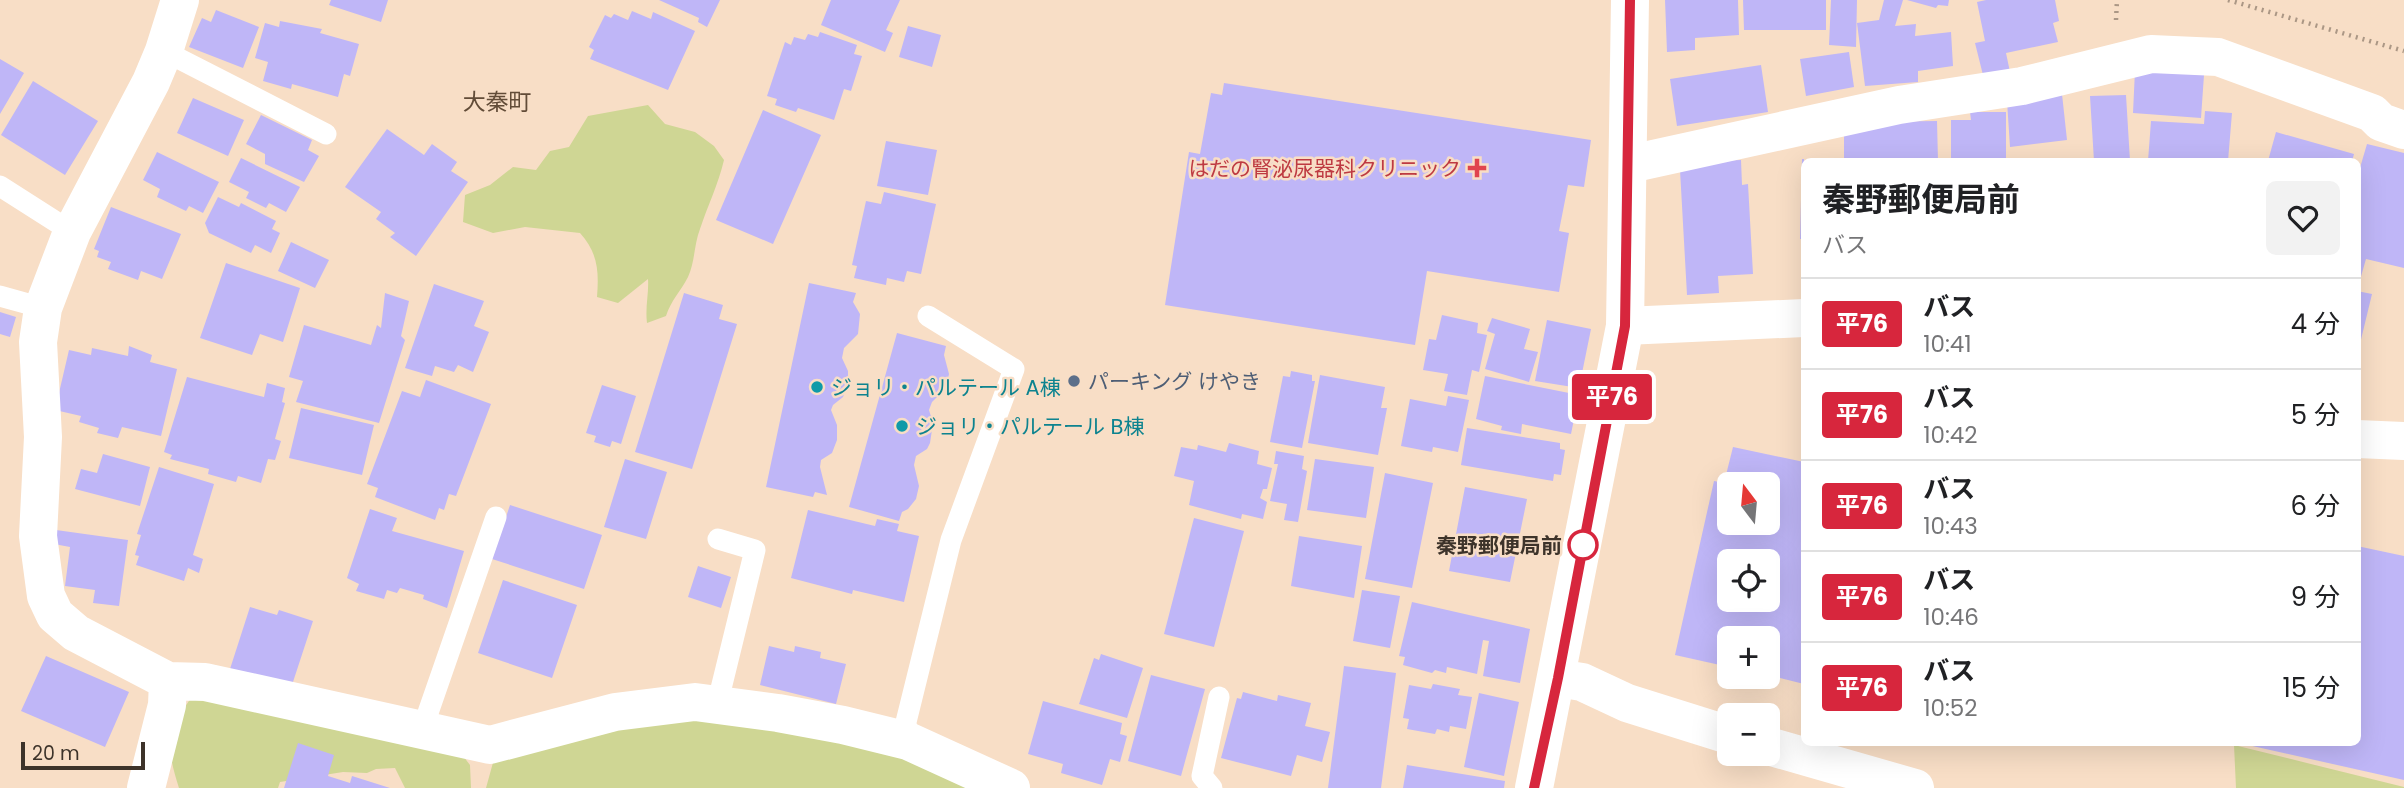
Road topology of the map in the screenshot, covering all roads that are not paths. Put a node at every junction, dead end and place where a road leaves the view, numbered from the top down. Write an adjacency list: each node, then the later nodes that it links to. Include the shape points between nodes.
1 (180, 0): 3 (street)
2 (1630, 0): 6 (street)
3 (164, 51): 5 (lane); 8 (street)
4 (2404, 130): 6 (street, via 2218,57 2151,54 2022,86 1899,105)
5 (326, 134)
6 (1630, 164): 13 (street)
7 (0, 186): 8 (lane)
8 (72, 232): 10 (street)
9 (0, 296): 10 (lane)
10 (43, 308): 19 (street, via 38,342 43,437 38,536 46,596 55,615 76,634)
11 (928, 316): 24 (lane, via 1014,369 951,540 906,722)
12 (1801, 318): 13 (street)
13 (1625, 326): 18 (street)
14 (2361, 439): 15 (street)
15 (2404, 441)
16 (496, 517): 22 (lane)
17 (718, 539): 21 (lane, via 755,550)
18 (1558, 678): 23 (street, via 1582,682 1627,703); 29 (street)
19 (168, 681): 22 (street, via 205,682); 26 (street, via 167,705)
20 (1219, 697): 28 (lane, via 1202,776)
21 (717, 705): 22 (street, via 695,702 615,712 490,745); 24 (street, via 844,725)
22 (422, 730)
23 (1717, 730)
24 (908, 741): 27 (street)
25 (1780, 749): 30 (street)
26 (146, 788)
27 (1011, 788)
28 (1212, 788)
29 (1534, 788)
30 (1915, 788)

